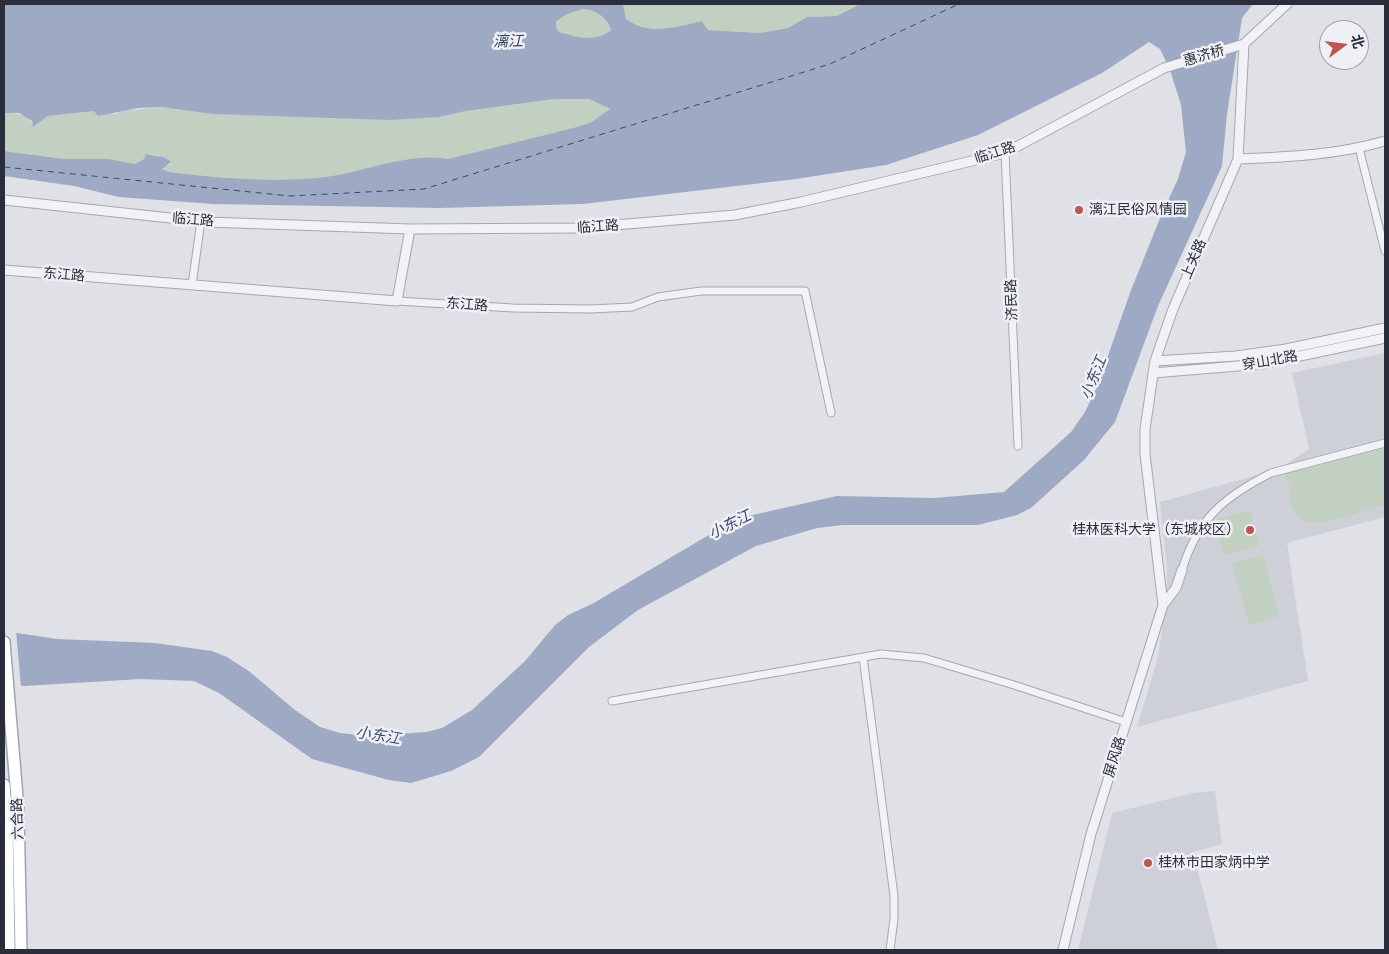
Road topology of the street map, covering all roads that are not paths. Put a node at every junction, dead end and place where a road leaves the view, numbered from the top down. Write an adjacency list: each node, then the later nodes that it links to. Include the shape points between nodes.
1 (1287, 4): 2 (street)
2 (1244, 44): 3 (street, 惠济桥); 7 (street, 上关路)
3 (1164, 68): 6 (street, 临江路)
4 (1385, 140): 5 (street)
5 (1359, 148): 7 (street, via 1291,157); 11 (street)
6 (1005, 153): 10 (street, 临江路, via 734,215 579,228); 21 (street, 济民路)
7 (1238, 159): 17 (street, 上关路, via 1173,309)
8 (4, 200): 9 (street, 临江路)
9 (202, 221): 10 (street, 临江路); 13 (street)
10 (410, 230): 14 (street)
11 (1385, 251)
12 (4, 270): 13 (street, 东江路)
13 (192, 285): 14 (street, 东江路)
14 (397, 300): 19 (street, 东江路, via 513,308 590,309 632,307 658,297 701,291 805,291)
15 (1385, 328): 17 (street, 穿山北路, via 1286,349)
16 (1385, 338): 18 (street, 穿山北路, via 1262,364)
17 (1155, 361): 18 (street, 上关路)
18 (1153, 373): 23 (street, 上关路, via 1145,429 1146,454)
19 (832, 413)
20 (1385, 443): 22 (street, via 1272,472 1255,480 1209,516 1196,531)
21 (1018, 446)
22 (1182, 570): 23 (street, 屏风路, via 1176,588)
23 (1163, 605): 27 (street, 屏风路)
24 (4, 642): 29 (main road, 六合路, via 18,809)
25 (862, 657): 26 (street); 27 (street, via 881,654 924,658); 30 (street, via 894,896)
26 (612, 701)
27 (1126, 722): 31 (street, 屏风路, via 1091,834)
28 (4, 785): 29 (main road, 六合路)
29 (13, 950)
30 (890, 950)
31 (1063, 950)

